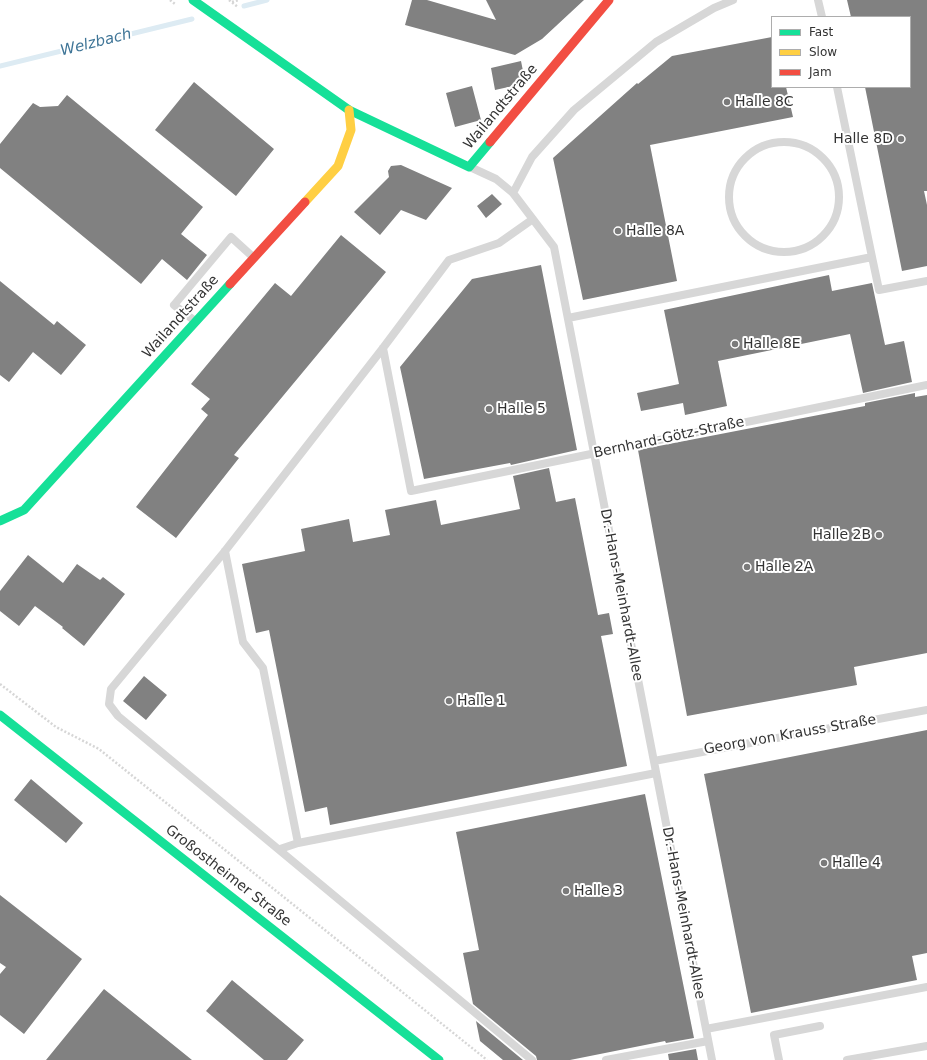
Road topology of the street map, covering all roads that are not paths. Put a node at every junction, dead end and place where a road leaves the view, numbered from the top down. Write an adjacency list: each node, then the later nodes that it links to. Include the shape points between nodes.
1 (192, 0): 7 (street, Wailandtstraße)
2 (609, 0): 8 (street, Wailandtstraße)
3 (732, 0): 10 (lane, via 656,42 574,110 532,157)
4 (818, 0): 5 (lane)
5 (822, 16)
6 (837, 88): 12 (lane)
7 (349, 110): 8 (street, Wailandtstraße); 13 (street, Wailandtstraße, via 350,130 338,166)
8 (469, 166): 10 (lane, Dr.-Hans-Meinhardt-Allee, via 496,179)
9 (839, 184): 9 (lane, via 826,158 800,142 763,144 736,166 728,200 740,232 765,250 794,252 821,239 838,212)
10 (514, 193): 11 (lane, Dr.-Hans-Meinhardt-Allee)
11 (533, 219): 15 (lane, Dr.-Hans-Meinhardt-Allee, via 554,247); 17 (lane, via 499,243 449,260)
12 (872, 257): 14 (lane, via 879,290); 15 (lane)
13 (254, 258): 16 (street, Wailandtstraße); 16 (lane, via 231,237 174,304)
14 (927, 281)
15 (568, 318): 19 (lane, Dr.-Hans-Meinhardt-Allee)
16 (196, 322): 20 (street, Wailandtstraße, via 24,510)
17 (383, 348): 19 (lane, Bernhard-Götz-Straße, via 411,491); 21 (lane)
18 (927, 386): 19 (lane, Bernhard-Götz-Straße)
19 (594, 454): 24 (lane, Dr.-Hans-Meinhardt-Allee)
20 (0, 521)
21 (225, 551): 26 (lane, via 243,642 263,668); 27 (lane, via 112,689 109,704 118,716)
22 (927, 710): 24 (lane, Georg von Krauss Straße)
23 (0, 715): 33 (street, Großostheimer Straße)
24 (654, 761): 25 (lane, Dr.-Hans-Meinhardt-Allee)
25 (656, 773): 26 (lane); 30 (lane, Dr.-Hans-Meinhardt-Allee)
26 (298, 843): 27 (lane)
27 (280, 849): 34 (lane)
28 (927, 987): 30 (lane)
29 (820, 1026): 37 (lane, via 774,1035)
30 (706, 1029): 31 (lane, Dr.-Hans-Meinhardt-Allee)
31 (708, 1041): 35 (lane); 36 (lane, Dr.-Hans-Meinhardt-Allee)
32 (927, 1046): 38 (lane)
33 (439, 1060)
34 (532, 1060)
35 (606, 1060)
36 (712, 1060)
37 (779, 1060)
38 (847, 1060)

